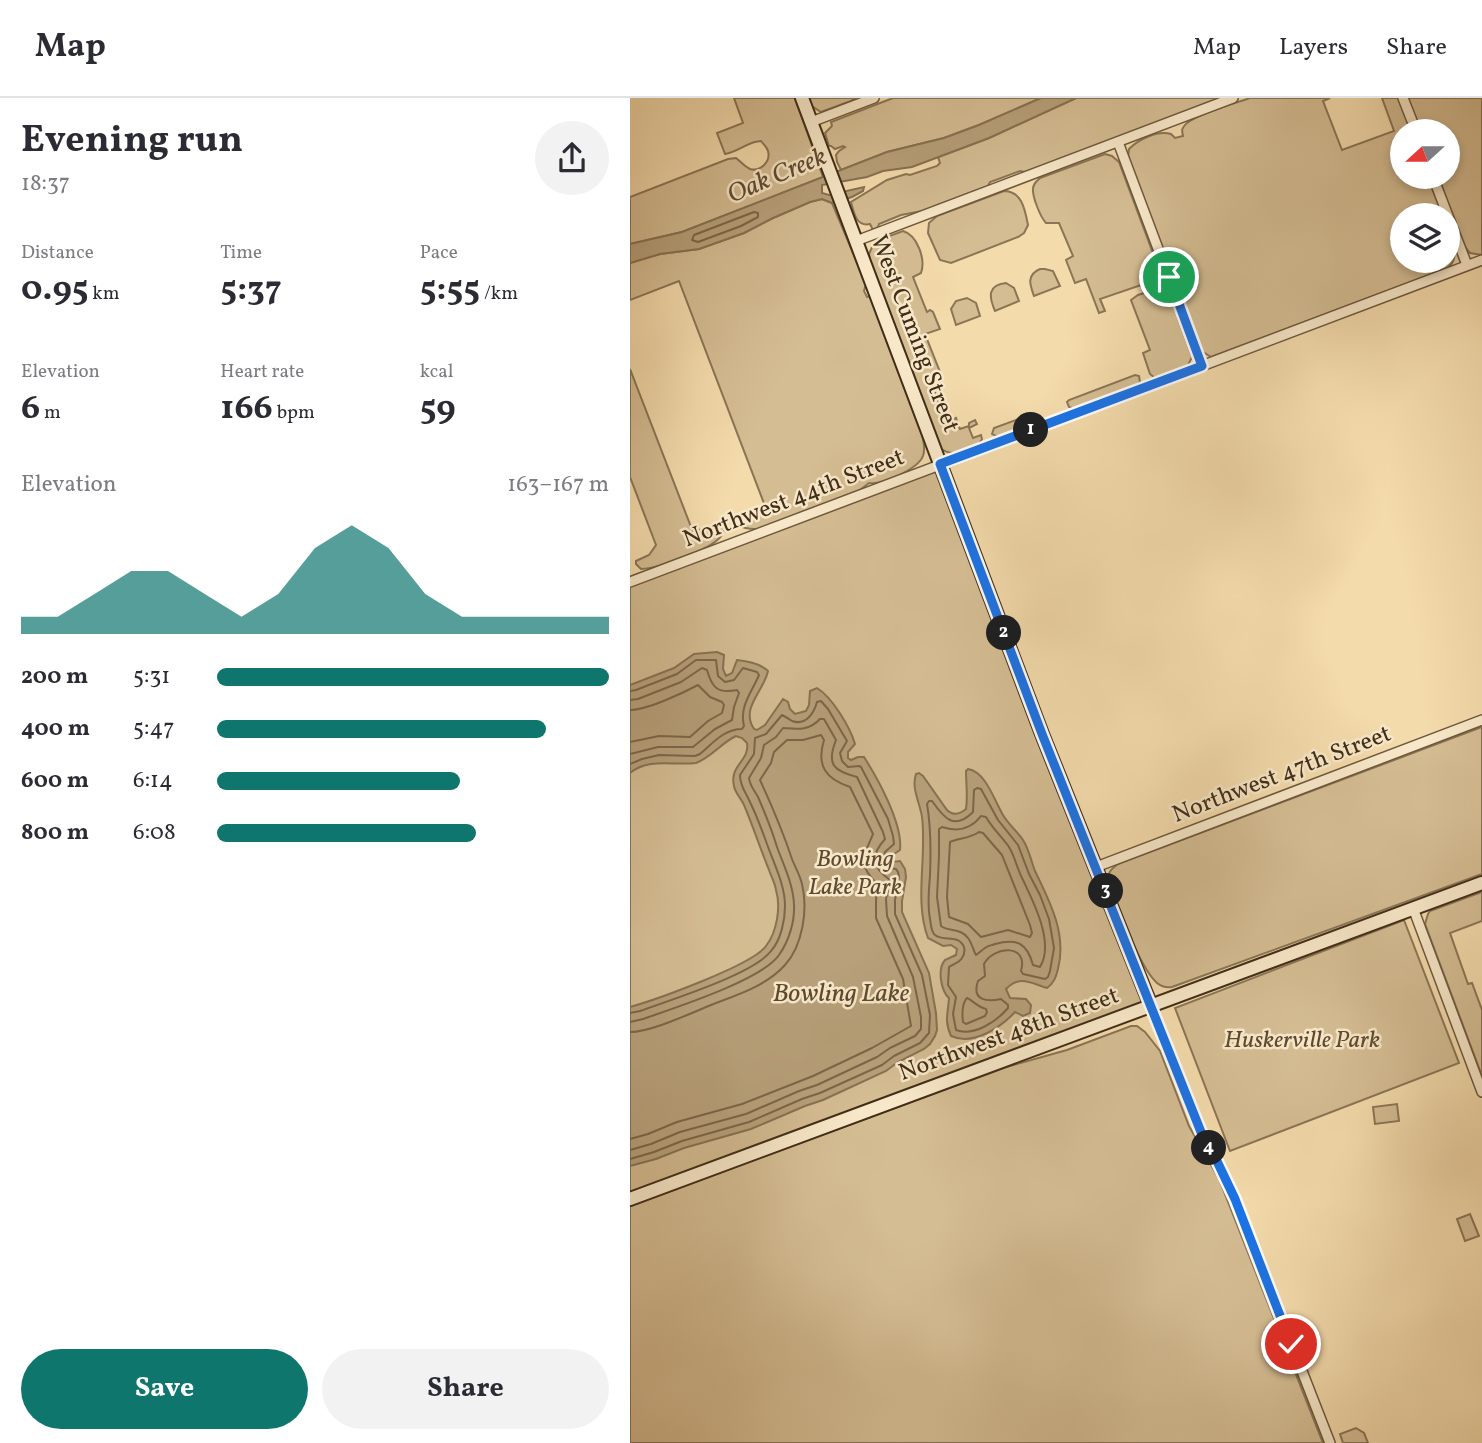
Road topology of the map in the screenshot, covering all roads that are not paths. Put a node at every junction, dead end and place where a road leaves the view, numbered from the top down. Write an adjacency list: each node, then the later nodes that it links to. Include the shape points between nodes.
1 (802, 98): 6 (street, West Cuming Street)
2 (874, 98): 6 (street)
3 (1233, 98): 7 (street)
4 (1403, 98): 5 (street)
5 (1411, 119)
6 (811, 122): 9 (street, West Cuming Street)
7 (1118, 142): 9 (street); 12 (street)
8 (1438, 189): 11 (street)
9 (856, 242): 13 (street, West Cuming Street)
10 (1482, 260): 11 (street, Northwest 44th Street)
11 (1467, 265): 12 (street, Northwest 44th Street)
12 (1202, 366): 13 (street, Northwest 44th Street)
13 (940, 464): 14 (street, Northwest 44th Street); 16 (street, West Cuming Street)
14 (630, 582)
15 (1482, 720): 16 (street, Northwest 47th Street)
16 (1096, 867): 19 (street, West Cuming Street)
17 (1482, 883): 18 (street, Northwest 48th Street)
18 (1413, 908): 19 (street, Northwest 48th Street); 20 (street)
19 (1151, 1006): 21 (street, Northwest 48th Street); 22 (street, West Cuming Street, via 1201,1132 1235,1199)
20 (1482, 1092)
21 (630, 1199)
22 (1329, 1443)

